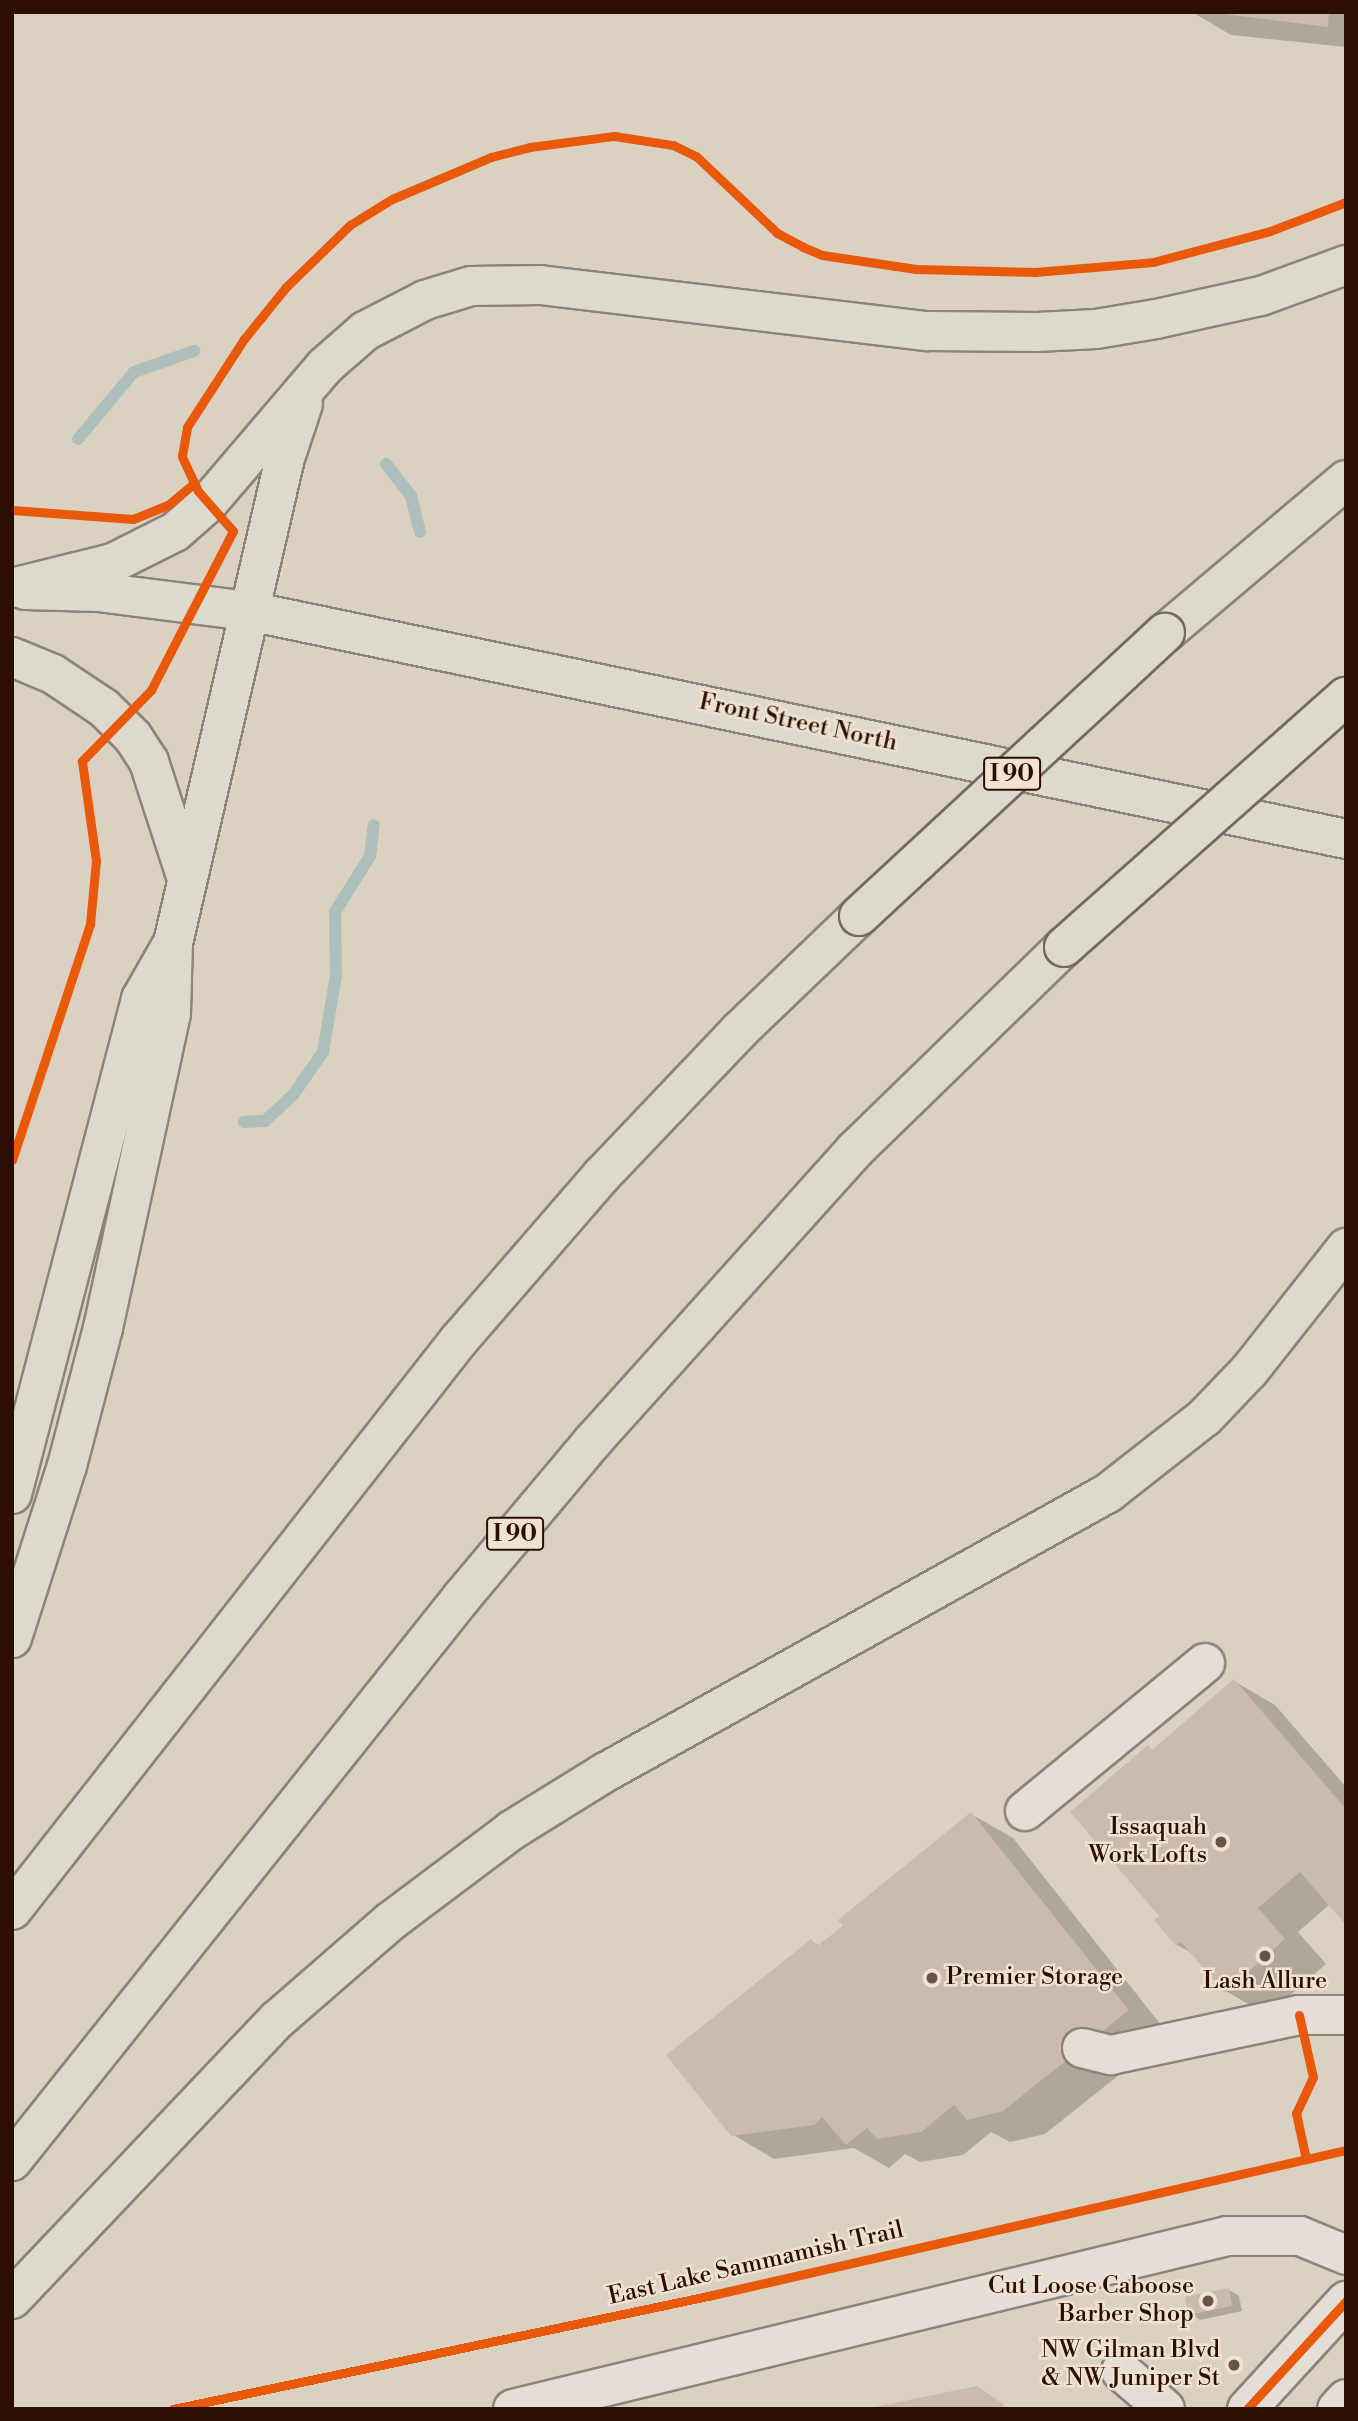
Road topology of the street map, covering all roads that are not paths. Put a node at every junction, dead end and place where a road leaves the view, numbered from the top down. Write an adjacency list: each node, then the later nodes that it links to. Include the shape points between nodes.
1 (1346, 265): 2 (main road, via 1261,296 1169,316 1096,329 1037,332 928,331 540,285 471,286 425,300 365,331)
2 (325, 366): 4 (main road, via 208,502 175,532 113,563); 5 (main road, via 290,436)
3 (1346, 480): 16 (main road, I 90, bridge, via 1165,633 859,916 739,1031 602,1175 458,1340)
4 (12, 589): 5 (main road, Front Street North, via 98,593)
5 (249, 611): 8 (main road, Front Street North); 9 (main road)
6 (12, 657): 9 (main road, via 53,674 104,708 133,737 149,762)
7 (1346, 697): 19 (main road, I 90, bridge, via 1064,947 855,1150 593,1441 462,1597)
8 (1346, 839)
9 (188, 880): 10 (main road)
10 (173, 943): 12 (main road, via 141,999); 13 (main road, via 171,1013 117,1267 67,1466)
11 (1343, 1255): 21 (main road, via 1249,1371 1205,1417 1108,1493 604,1773 512,1830 391,1921 277,2020)
12 (12, 1494)
13 (12, 1638)
14 (1205, 1663): 15 (street)
15 (1025, 1811)
16 (12, 1910)
17 (1346, 2015): 18 (street, via 1299,2015 1111,2055)
18 (1082, 2048)
19 (12, 2161)
20 (1346, 2255): 25 (street, via 1300,2236 1227,2236)
21 (12, 2299)
22 (1346, 2301): 27 (street)
23 (1121, 2371): 26 (street)
24 (1346, 2399): 28 (street)
25 (513, 2409)
26 (1164, 2409)
27 (1247, 2409)
28 (1337, 2409)

